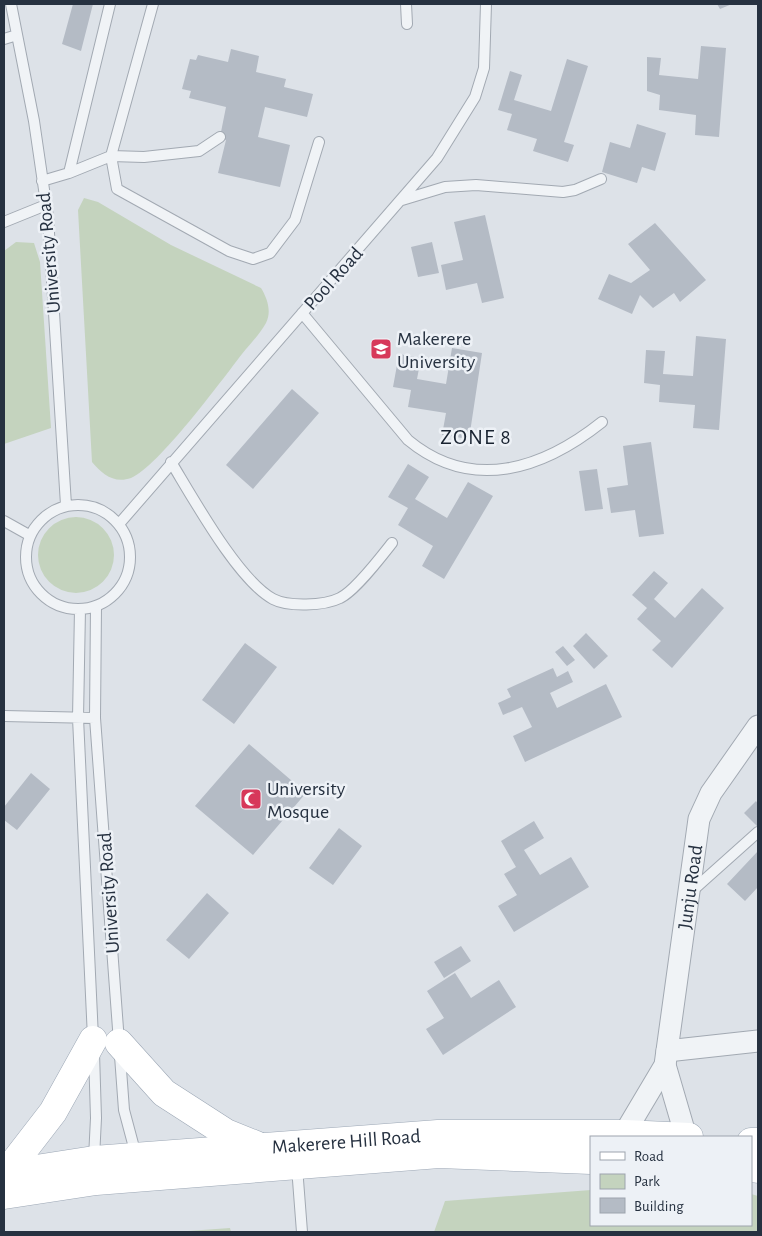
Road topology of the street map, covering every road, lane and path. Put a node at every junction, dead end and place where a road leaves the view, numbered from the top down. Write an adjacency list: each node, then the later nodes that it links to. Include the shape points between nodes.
1 (11, 4): 7 (lane, University Road)
2 (110, 4): 12 (lane)
3 (153, 4): 11 (lane)
4 (406, 4): 6 (lane)
5 (486, 4): 15 (lane, Pool Road, via 484,68 475,97 437,158)
6 (407, 24)
7 (18, 35): 8 (lane); 14 (lane, University Road)
8 (4, 39)
9 (220, 137): 11 (lane, via 199,151 144,157)
10 (319, 142): 11 (lane, via 295,220 270,253 253,259 229,251 118,189)
11 (112, 156): 12 (lane)
12 (69, 173): 14 (lane)
13 (601, 179): 15 (lane, via 562,192 476,185 445,187)
14 (42, 182): 16 (lane, University Road)
15 (400, 200): 18 (lane, Pool Road)
16 (46, 204): 17 (lane); 21 (lane, University Road)
17 (4, 222)
18 (302, 313): 19 (lane, via 408,440 438,459 475,470 522,467 577,442); 20 (lane, Pool Road)
19 (602, 422)
20 (171, 462): 23 (lane, Pool Road); 25 (lane, via 208,524 251,582 274,600 312,605 340,598)
21 (66, 505): 23 (lane, via 95,507); 24 (lane, via 44,516)
22 (4, 521): 24 (lane)
23 (119, 524): 26 (lane, via 128,538 129,571 111,598)
24 (29, 535): 27 (lane, via 25,558 30,580 51,602 65,608)
25 (392, 543)
26 (96, 606): 27 (lane); 30 (lane, University Road)
27 (80, 609): 29 (lane, University Road)
28 (4, 716): 29 (lane)
29 (78, 718): 30 (lane); 35 (lane, University Road)
30 (95, 718): 35 (lane, University Road)
31 (758, 726): 33 (street, Junju Road, via 704,806 699,819)
32 (758, 832): 33 (lane)
33 (689, 894): 36 (street, Junju Road)
34 (758, 1041): 36 (street)
35 (106, 1042): 40 (main road, via 164,1093 226,1133); 43 (lane, University Road); 44 (lane, University Road, via 96,1118); 45 (main road)
36 (666, 1058): 37 (street, Junju Road); 39 (street, Junju Road)
37 (624, 1134): 38 (main road, Makerere Hill Road); 40 (main road, Makerere Hill Road, via 438,1134)
38 (667, 1136)
39 (688, 1136)
40 (262, 1148): 43 (main road, Makerere Hill Road)
41 (590, 1160): 42 (main road, Makerere Hill Road, via 439,1154)
42 (297, 1166): 43 (main road, Makerere Hill Road); 46 (lane)
43 (137, 1167): 44 (main road, Makerere Hill Road)
44 (95, 1170): 45 (main road, Makerere Hill Road)
45 (4, 1180)
46 (302, 1232)

